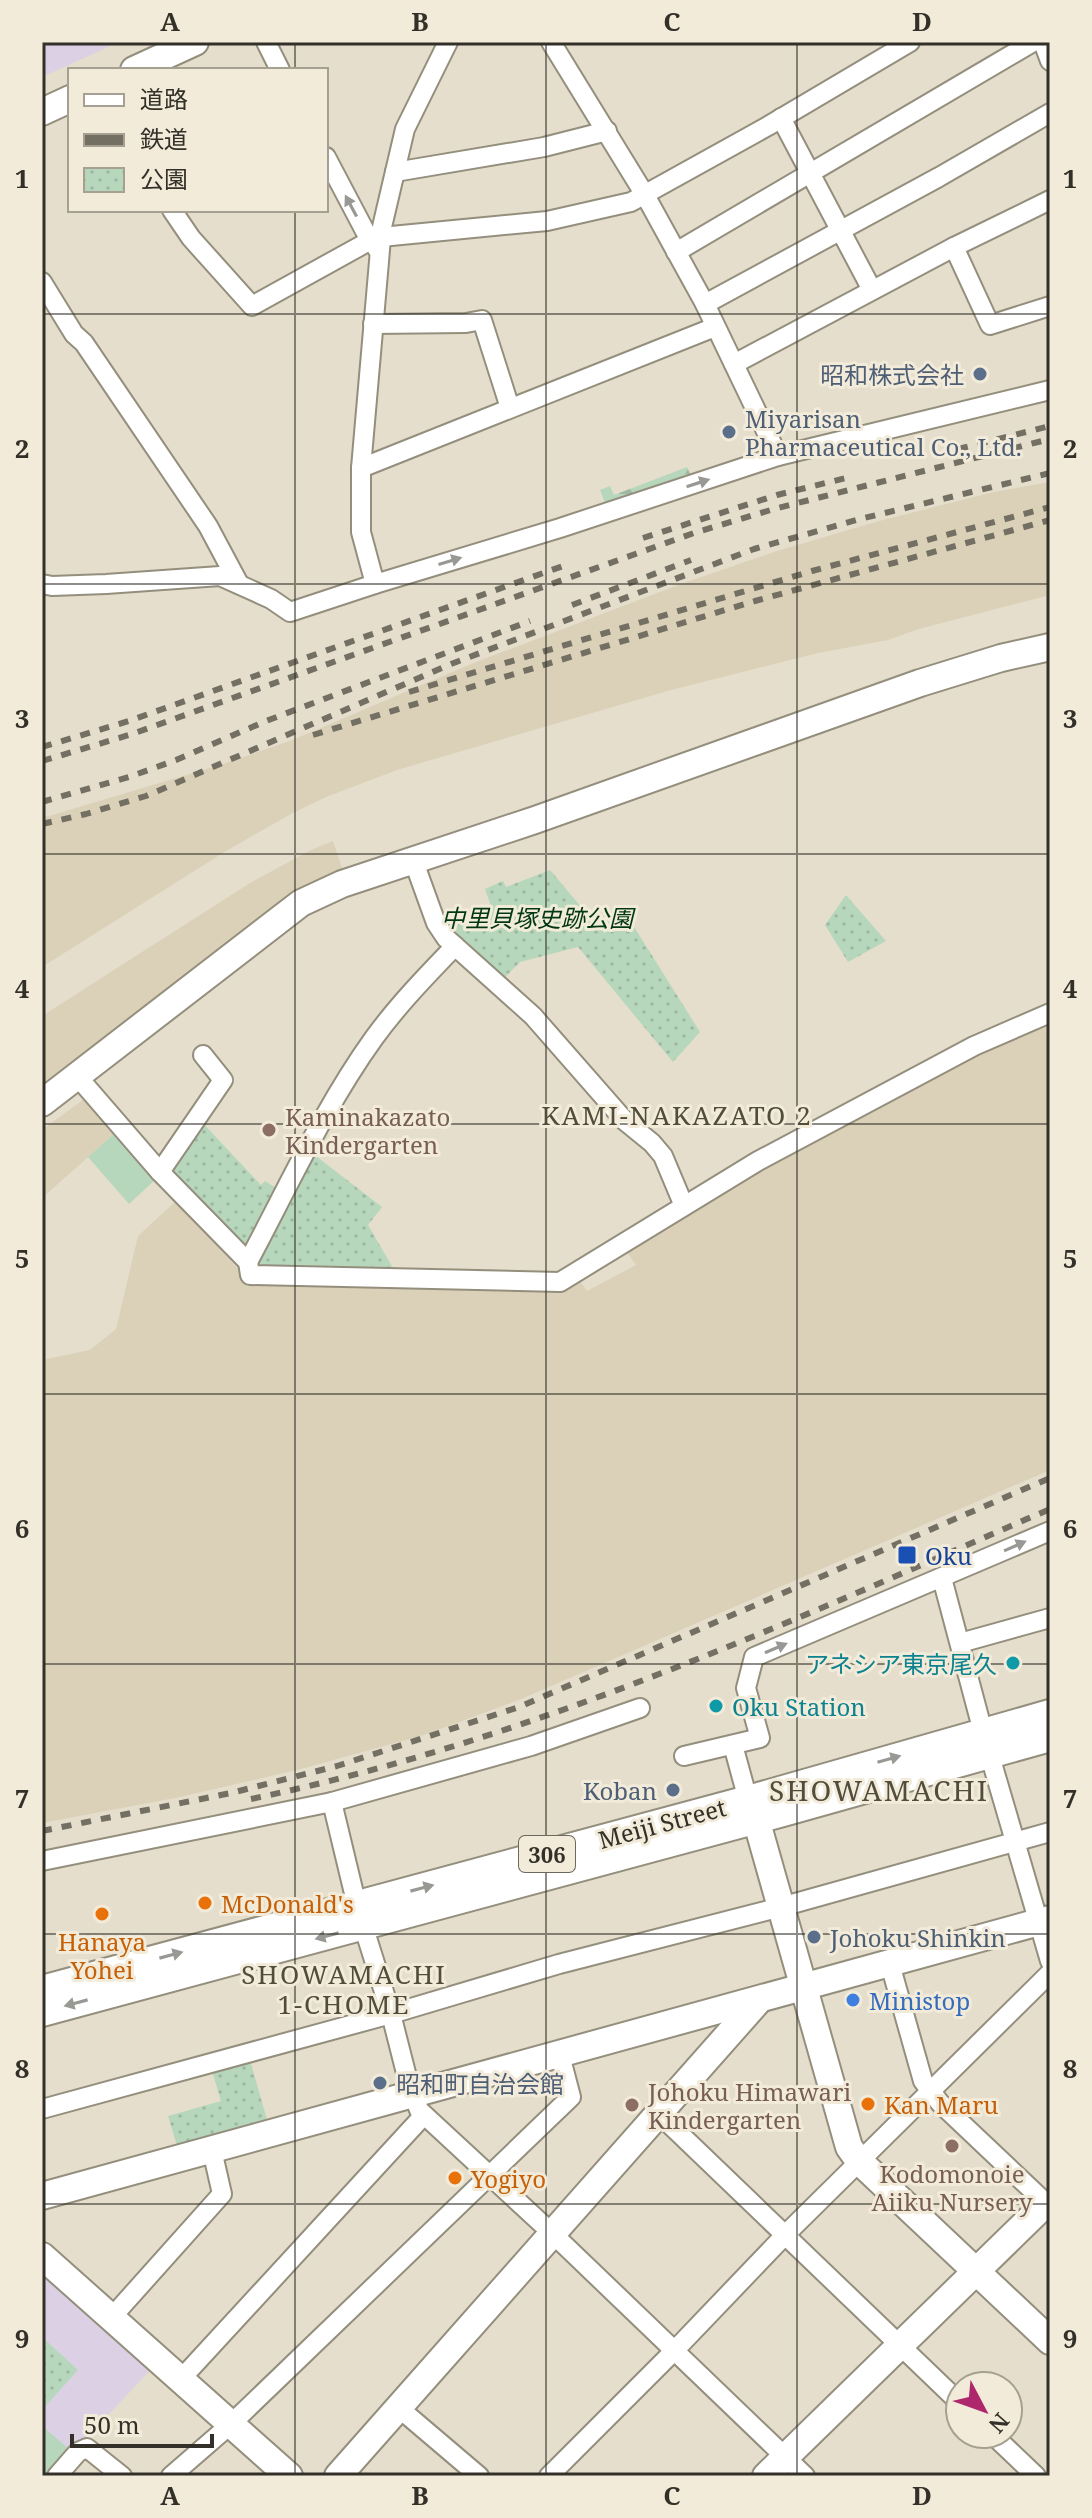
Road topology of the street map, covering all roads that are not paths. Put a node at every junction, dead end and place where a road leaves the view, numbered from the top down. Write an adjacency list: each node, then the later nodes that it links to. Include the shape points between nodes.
1 (195, 42): 9 (street)
2 (266, 42): 10 (street)
3 (448, 42): 17 (street, via 405,129)
4 (551, 42): 15 (street)
5 (910, 42): 14 (street)
6 (1033, 42): 18 (street)
7 (1043, 42): 8 (street)
8 (1050, 61)
9 (138, 68)
10 (279, 68)
11 (68, 100): 12 (street)
12 (42, 112)
13 (1050, 113): 22 (street)
14 (781, 118): 18 (street); 19 (street)
15 (607, 131): 17 (street); 19 (street)
16 (328, 160): 23 (street, one-way to 16)
17 (395, 172): 23 (street)
18 (811, 173): 22 (street); 25 (street)
19 (645, 195): 23 (street, via 547,221); 25 (street)
20 (1050, 200): 24 (street)
21 (173, 212): 23 (street, via 252,306)
22 (842, 230): 27 (street); 28 (street)
23 (378, 243): 30 (street)
24 (954, 247): 27 (street); 29 (street, via 990,325)
25 (676, 252): 28 (street)
26 (42, 282): 38 (street, via 208,526)
27 (872, 290): 32 (street)
28 (705, 304): 31 (street)
29 (1050, 306)
30 (373, 324): 34 (street, via 482,320); 36 (street)
31 (715, 327): 32 (street); 34 (street)
32 (734, 364): 35 (street)
33 (1050, 390): 35 (street)
34 (510, 408): 36 (street)
35 (778, 456): 39 (street, one-way to 35)
36 (361, 468): 39 (street, via 361,532)
37 (42, 584): 38 (street, via 220,576)
38 (239, 584): 39 (street, via 290,612)
39 (375, 584)
40 (1050, 647): 41 (street, via 920,683)
41 (414, 862): 42 (street, via 436,923); 45 (street, via 301,903)
42 (455, 946): 48 (street, via 533,1016 625,1121 652,1143); 49 (street, via 385,1022 356,1065)
43 (1050, 1013): 48 (street, via 912,1078)
44 (203, 1055): 47 (street, via 223,1080)
45 (77, 1076): 46 (street); 47 (street)
46 (42, 1103)
47 (160, 1172): 49 (street)
48 (684, 1206): 49 (street, via 560,1282 250,1275)
49 (248, 1262)
50 (1050, 1531): 51 (street, one-way to 50)
51 (942, 1578): 53 (street); 58 (street, one-way to 51, via 760,1738 746,1688 754,1657)
52 (1050, 1618): 53 (street)
53 (960, 1643): 57 (street)
54 (640, 1708): 60 (street, via 490,1758)
55 (1050, 1714): 57 (main road, Meiji Street / 306)
56 (1050, 1737): 57 (main road, Meiji Street / 306)
57 (986, 1743): 61 (main road, Meiji Street / 306); 63 (street)
58 (733, 1745): 59 (street); 61 (street)
59 (684, 1756)
60 (332, 1802): 64 (street); 66 (street)
61 (752, 1809): 65 (street); 66 (main road, Meiji Street / 306)
62 (1050, 1832): 63 (street)
63 (1015, 1842): 65 (street); 67 (street)
64 (42, 1861)
65 (781, 1907): 71 (street); 75 (street)
66 (360, 1916): 72 (main road, Meiji Street / 306, one-way to 66); 74 (main road, Meiji Street / 306, one-way to 74); 75 (street)
67 (1045, 1921): 68 (street); 69 (street)
68 (1050, 1961)
69 (890, 1964): 71 (street); 77 (street)
70 (1050, 1973): 77 (street)
71 (803, 1988): 73 (street); 82 (street, via 849,2147)
72 (42, 1990)
73 (759, 2000): 76 (street); 80 (street)
74 (42, 2012)
75 (391, 2014): 78 (street); 79 (street)
76 (560, 2055): 78 (street); 83 (street, via 571,2097)
77 (930, 2090): 82 (street); 85 (street)
78 (419, 2104): 81 (street); 83 (street); 94 (street)
79 (42, 2109)
80 (659, 2114): 86 (street); 87 (street)
81 (212, 2150): 84 (street); 90 (street, via 222,2194)
82 (859, 2161): 87 (street); 89 (street)
83 (490, 2175): 86 (street); 97 (street)
84 (42, 2196)
85 (1046, 2205): 89 (street)
86 (554, 2235): 93 (street); 96 (street)
87 (785, 2235): 92 (street); 93 (street)
88 (42, 2256): 90 (street)
89 (977, 2271): 91 (street); 92 (street)
90 (112, 2317): 94 (street)
91 (1050, 2341)
92 (900, 2346): 95 (street); 99 (street)
93 (675, 2350): 99 (street); 106 (street)
94 (181, 2379): 97 (street)
95 (944, 2388)
96 (399, 2408): 104 (street); 105 (street)
97 (231, 2424): 102 (street); 103 (street)
98 (1009, 2450): 109 (street)
99 (786, 2457): 107 (street); 108 (street)
100 (57, 2476): 101 (street, via 87,2448)
101 (122, 2476)
102 (171, 2476)
103 (289, 2476)
104 (338, 2476)
105 (479, 2476)
106 (549, 2476)
107 (766, 2476)
108 (805, 2476)
109 (1036, 2476)

